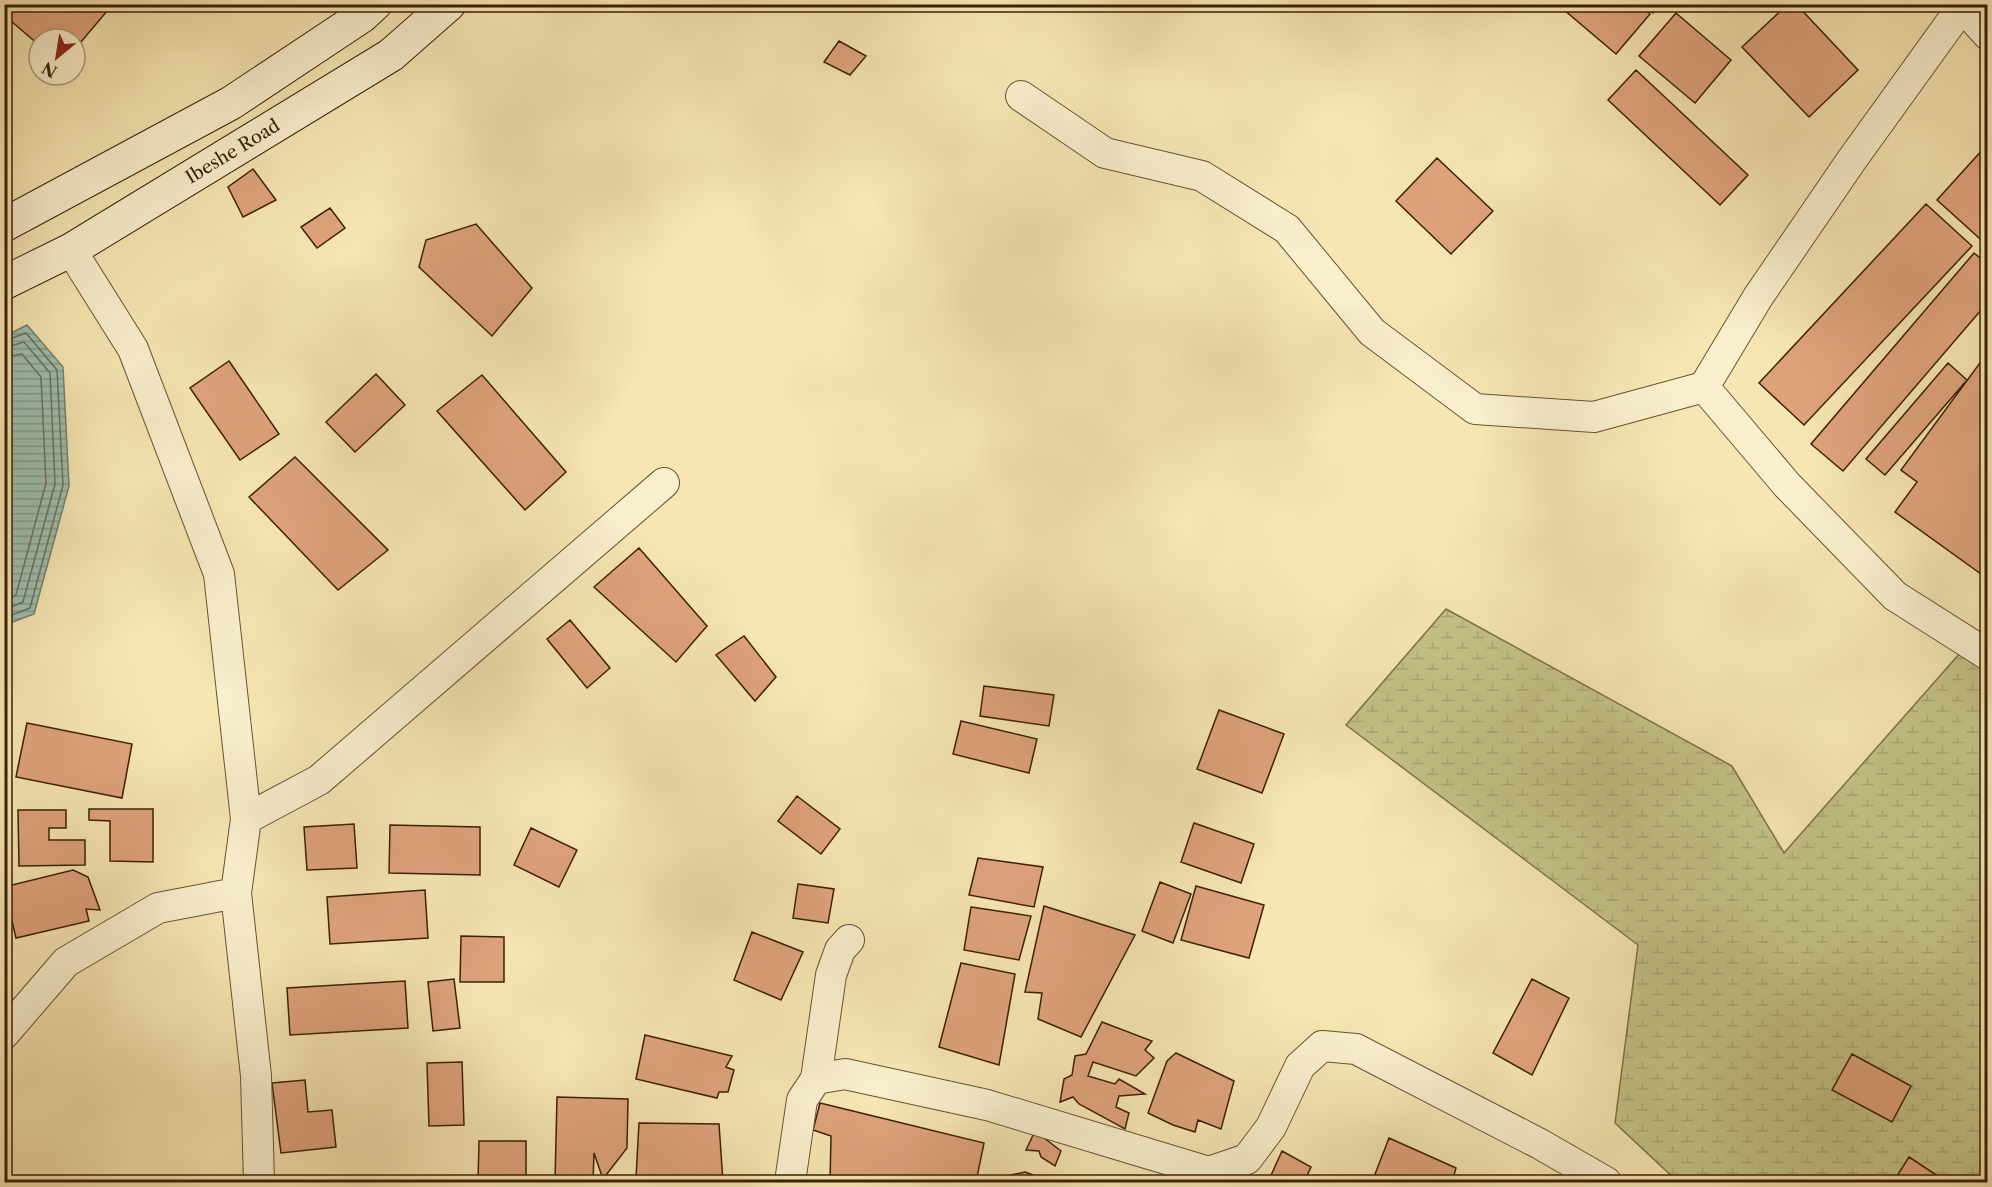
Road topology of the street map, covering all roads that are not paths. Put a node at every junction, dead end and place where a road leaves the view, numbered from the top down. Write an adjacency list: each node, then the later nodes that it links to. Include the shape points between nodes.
1 (375, 4): 6 (main road, via 231,103)
2 (449, 4): 7 (main road, Ibeshe Road, via 391,55)
3 (1961, 6): 4 (street); 9 (street, via 1758,297)
4 (1988, 35)
5 (1021, 96): 9 (street, via 1105,153 1202,176 1287,229 1372,332 1475,409 1594,417)
6 (4, 225)
7 (70, 250): 8 (main road, Ibeshe Road); 12 (street, via 133,349 219,574)
8 (4, 283)
9 (1704, 387): 11 (street, via 1787,485 1895,596)
10 (664, 483): 12 (street, via 319,780)
11 (1988, 655)
12 (246, 819): 13 (street)
13 (236, 893): 15 (street, via 158,908 66,962); 17 (street, via 256,1076)
14 (849, 940): 16 (street, via 840,950 831,975)
15 (4, 1034)
16 (816, 1079): 18 (street, via 802,1100); 19 (street, via 845,1074 987,1106 1209,1172 1247,1159 1271,1126 1300,1066 1322,1046 1356,1049)
17 (259, 1182)
18 (790, 1182)
19 (1606, 1182)

